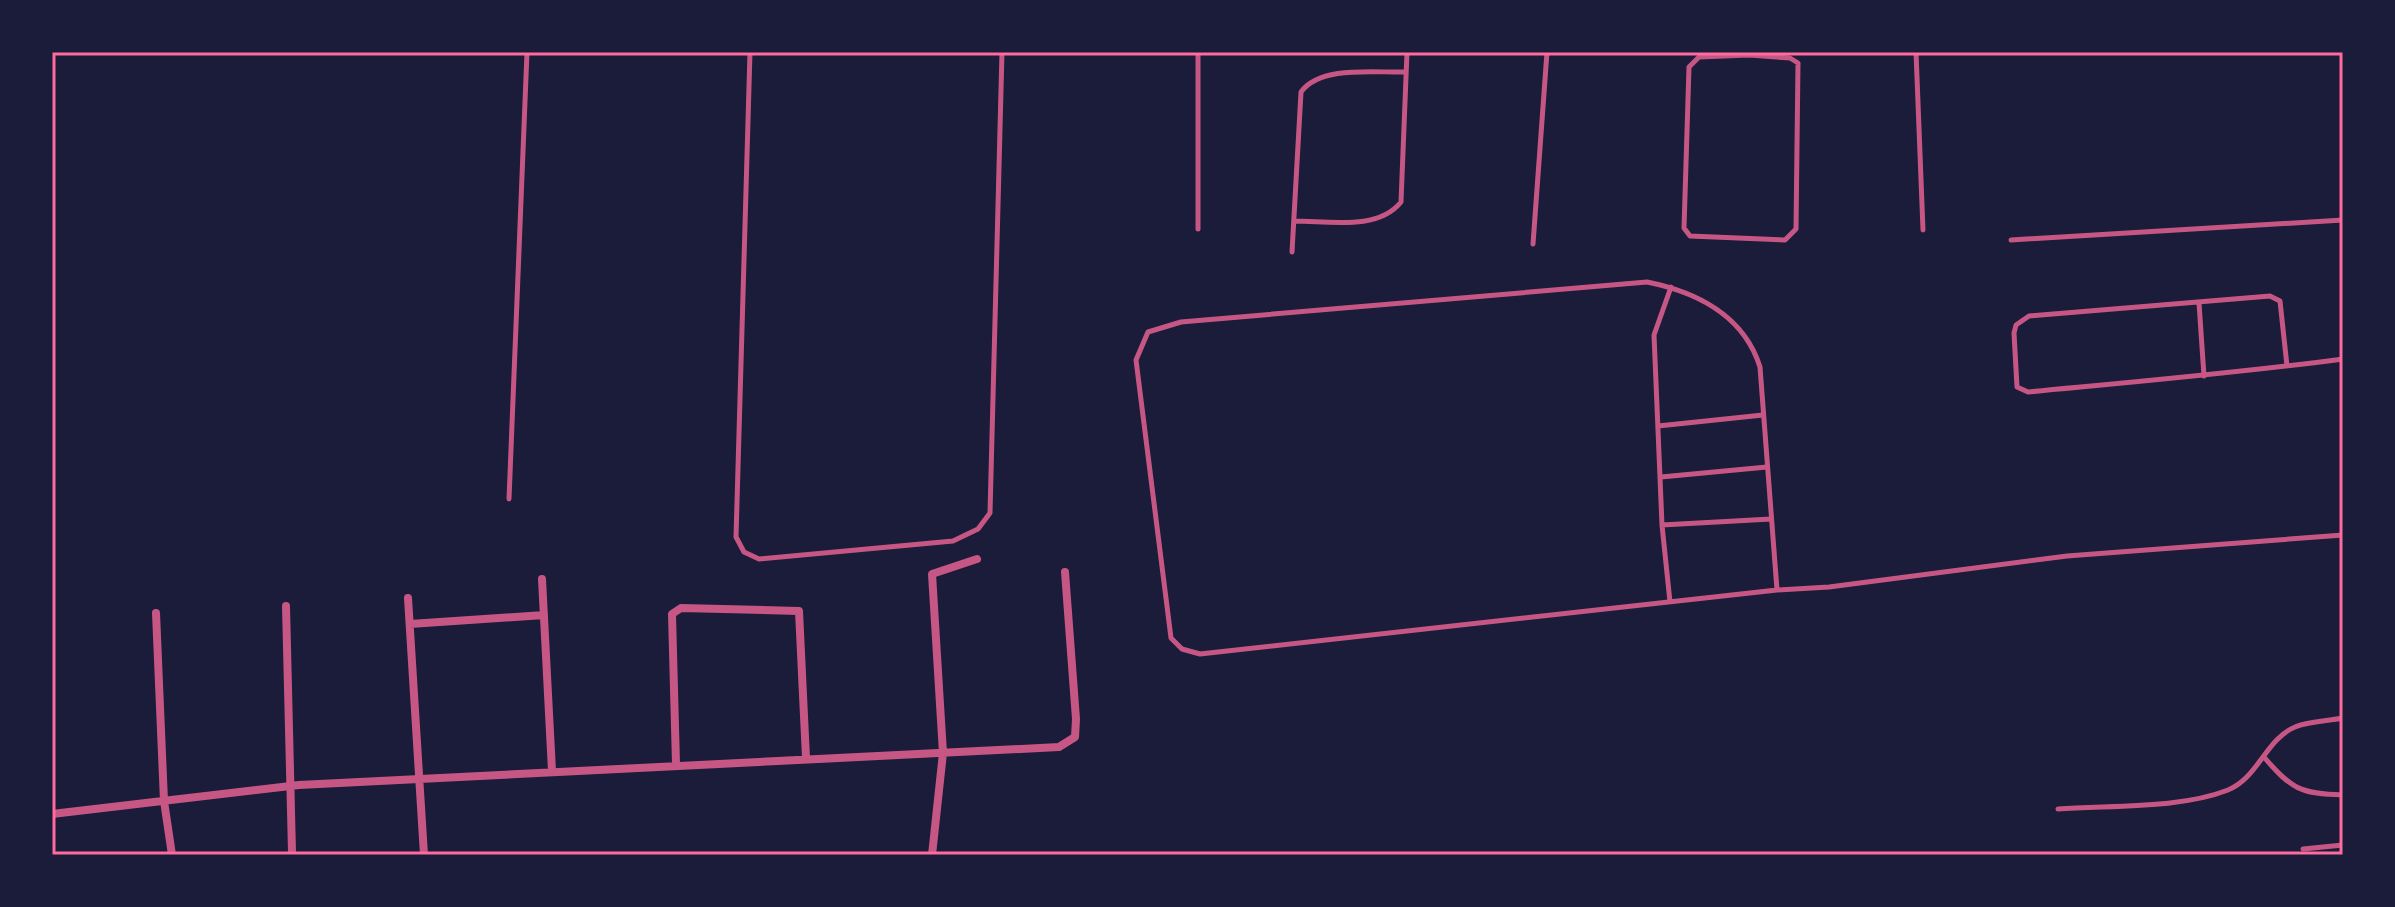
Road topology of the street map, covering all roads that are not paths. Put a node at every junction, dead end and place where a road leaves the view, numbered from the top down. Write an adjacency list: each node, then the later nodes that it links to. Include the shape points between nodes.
1 (527, 52): 26 (lane)
2 (750, 52): 3 (lane, via 736,537 744,552 759,559 953,541 978,529 990,513)
3 (1002, 52)
4 (1198, 52): 12 (lane)
5 (1407, 52): 9 (lane)
6 (1547, 52): 15 (lane)
7 (1916, 52): 13 (lane)
8 (1749, 53): 8 (lane, via 1798,63 1796,229 1785,240 1690,236 1684,228 1689,67 1699,57)
9 (1406, 72): 11 (lane, via 1310,80 1301,92); 11 (lane, via 1401,202 1391,215 1376,221)
10 (2343, 220): 14 (lane)
11 (1294, 221): 16 (lane)
12 (1198, 229)
13 (1923, 230)
14 (2011, 240)
15 (1533, 244)
16 (1292, 252)
17 (1671, 287): 22 (lane, via 1712,304 1754,348); 23 (lane, via 1654,335); 35 (lane, via 1647,282 1181,322 1148,332 1136,360 1171,638 1182,649 1200,654)
18 (2199, 303): 20 (lane, via 2276,297); 21 (lane); 21 (lane, via 2029,316 2014,333 2016,376 2017,387 2028,392)
19 (2343, 359): 20 (lane)
20 (2287, 366): 21 (lane)
21 (2204, 376)
22 (1763, 415): 23 (lane); 24 (lane)
23 (1658, 426): 25 (lane)
24 (1767, 467): 25 (lane); 27 (lane)
25 (1661, 477): 28 (lane)
26 (509, 499)
27 (1771, 519): 28 (lane); 33 (lane)
28 (1662, 525): 35 (lane)
29 (2343, 535): 33 (lane, via 2067,556)
30 (977, 559): 41 (street, via 932,574)
31 (1065, 572): 41 (street, via 1075,737 1059,747)
32 (542, 579): 38 (street)
33 (1777, 590): 35 (lane)
34 (408, 598): 39 (street)
35 (1670, 602)
36 (286, 606): 47 (street)
37 (156, 613): 49 (street)
38 (544, 615): 39 (street); 45 (street)
39 (410, 624): 46 (street)
40 (2343, 718): 42 (lane, via 2294,727)
41 (943, 753): 43 (street); 57 (street)
42 (2264, 757): 48 (lane, via 2284,780 2307,794); 50 (lane, via 2232,789 2198,799)
43 (806, 758): 44 (street); 44 (street, via 799,611 681,608 672,614)
44 (676, 764): 45 (street)
45 (552, 771): 46 (street)
46 (420, 778): 47 (street); 56 (street)
47 (291, 785): 49 (street); 54 (street)
48 (2343, 795)
49 (164, 801): 51 (street); 55 (street)
50 (2058, 809)
51 (52, 814)
52 (2343, 845): 53 (lane)
53 (2303, 849)
54 (292, 852)
55 (172, 855)
56 (424, 855)
57 (932, 855)

